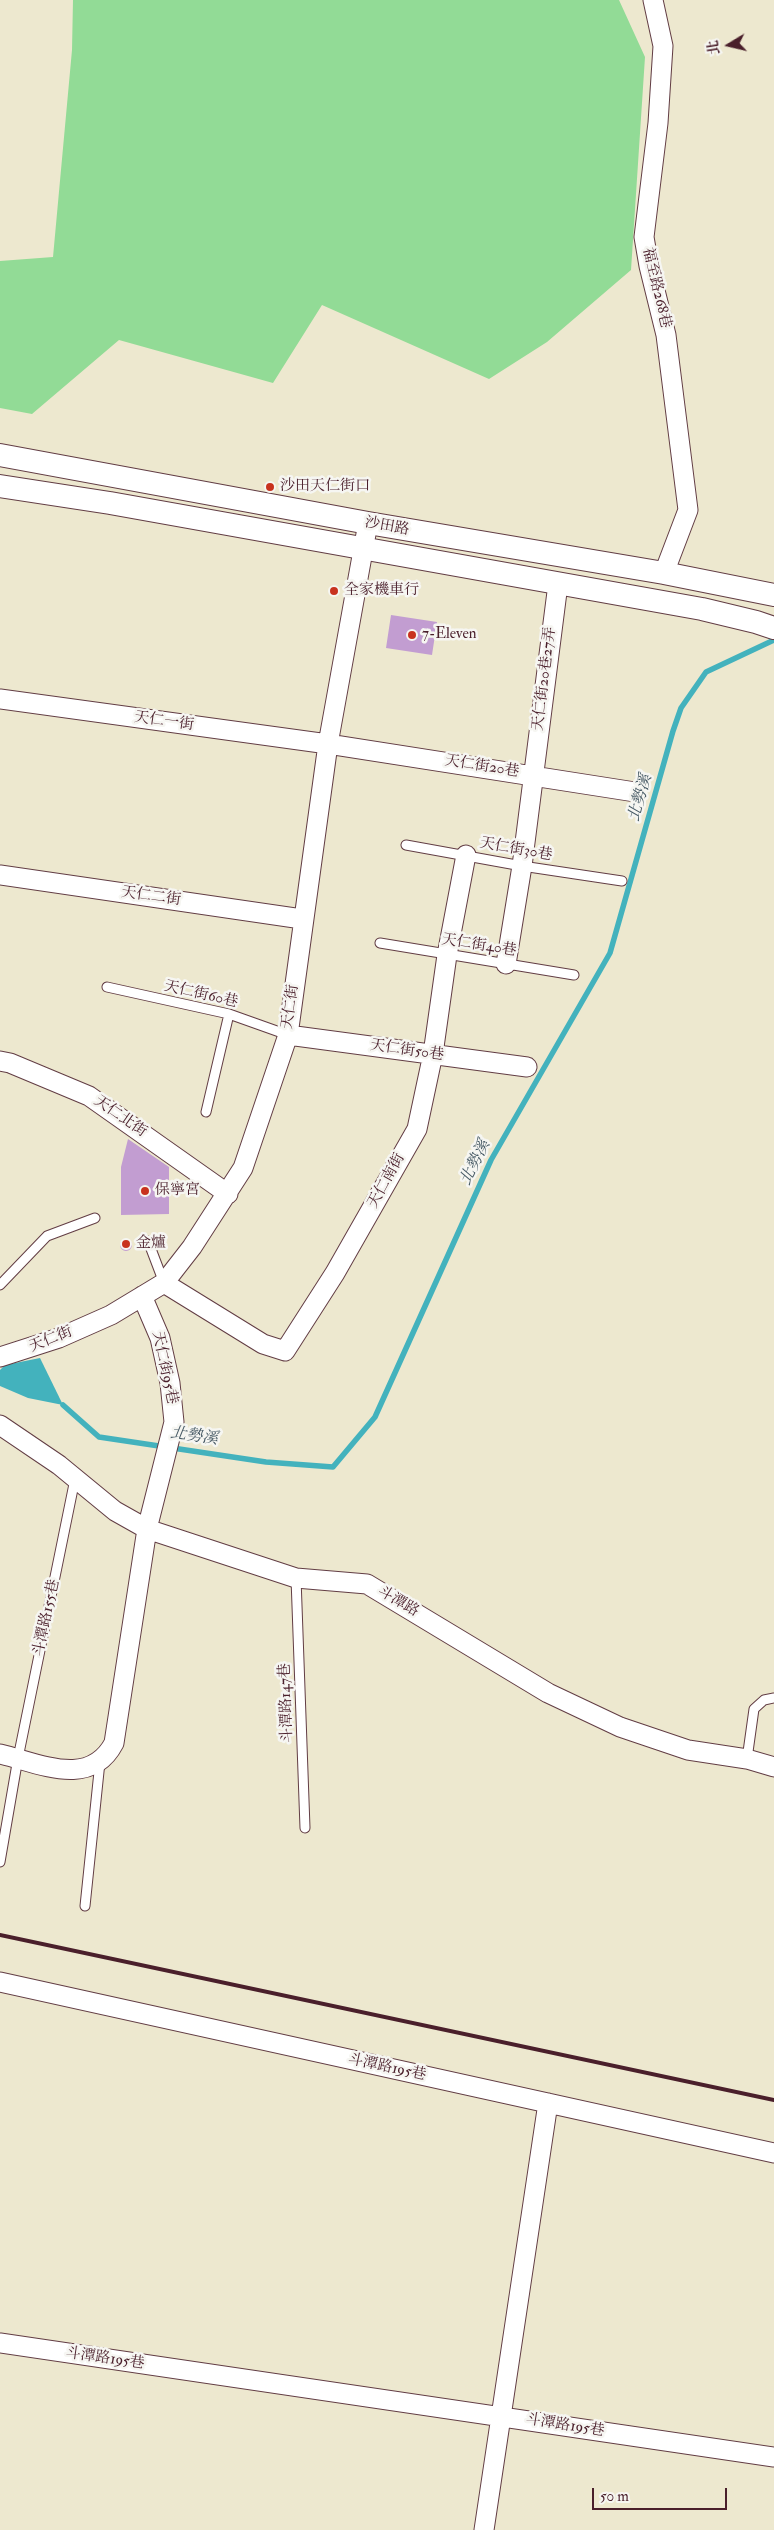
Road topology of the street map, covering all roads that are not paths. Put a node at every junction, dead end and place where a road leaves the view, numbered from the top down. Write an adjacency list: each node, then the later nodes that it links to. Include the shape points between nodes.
1 (653, 0): 6 (street, 福至路268巷, via 663,46 658,123 644,237 666,335 688,510)
2 (0, 455): 4 (street, 沙田路)
3 (0, 486): 5 (street, 沙田路)
4 (368, 523): 5 (street, 天仁街); 6 (street, 沙田路)
5 (364, 549): 7 (street, 沙田路); 11 (street, 天仁街)
6 (664, 573): 8 (street, 沙田路)
7 (558, 584): 9 (street, 沙田路, via 702,609); 12 (street, 天仁街20巷27弄)
8 (774, 595)
9 (771, 628)
10 (0, 700): 11 (street, 天仁一街)
11 (328, 744): 12 (street, 天仁街20巷); 19 (street, 天仁街)
12 (532, 775): 13 (street, 天仁街20巷); 16 (street, 天仁街20巷27弄)
13 (634, 792)
14 (406, 845): 15 (lane, 天仁街30巷)
15 (466, 856): 16 (lane, 天仁街30巷); 21 (street, 天仁南街)
16 (522, 866): 18 (lane, 天仁街30巷); 22 (street, 天仁街20巷27弄)
17 (0, 875): 19 (street, 天仁二街)
18 (622, 881)
19 (302, 919): 26 (street, 天仁街)
20 (380, 943): 21 (lane, 天仁街40巷)
21 (447, 955): 22 (lane, 天仁街40巷); 27 (street, 天仁南街)
22 (506, 964): 23 (lane, 天仁街40巷)
23 (574, 975)
24 (106, 987): 25 (lane, 天仁街60巷)
25 (229, 1014): 26 (lane, 天仁街60巷); 30 (lane)
26 (288, 1035): 27 (street, 天仁街50巷); 31 (street, 天仁街, via 243,1168)
27 (433, 1054): 29 (street, 天仁街50巷); 34 (street, 天仁南街, via 417,1129 335,1274 285,1351 262,1344)
28 (0, 1061): 31 (street, 天仁北街, via 90,1096)
29 (527, 1067)
30 (206, 1112)
31 (228, 1194): 34 (street, 天仁街)
32 (95, 1218): 35 (lane, via 47,1236)
33 (148, 1241): 34 (lane)
34 (164, 1283): 36 (street, 天仁街)
35 (0, 1285)
36 (142, 1296): 37 (street, 天仁街, via 110,1315 59,1338); 40 (street, 天仁街95巷, via 160,1338 174,1422)
37 (0, 1357)
38 (0, 1425): 39 (street, 斗潭路)
39 (75, 1478): 40 (street, 斗潭路, via 115,1511); 43 (lane, 斗潭路155巷)
40 (147, 1529): 41 (street, 斗潭路); 45 (street, via 114,1743)
41 (296, 1578): 44 (street, 斗潭路, via 368,1584 548,1693 620,1727 688,1750); 47 (lane, 斗潭路147巷)
42 (774, 1698): 44 (lane, via 764,1700 754,1709)
43 (9, 1756): 45 (street, via 71,1770 86,1769); 48 (lane, 斗潭路155巷)
44 (746, 1760): 46 (street, 斗潭路)
45 (100, 1762): 49 (lane)
46 (774, 1768)
47 (305, 1828)
48 (0, 1862)
49 (85, 1906)
50 (0, 1982): 51 (street, 斗潭路195巷)
51 (548, 2103): 52 (street, 斗潭路195巷); 54 (street)
52 (774, 2153)
53 (0, 2343): 54 (street, 斗潭路195巷)
54 (500, 2416): 55 (street, 斗潭路195巷); 56 (street)
55 (774, 2457)
56 (484, 2530)

